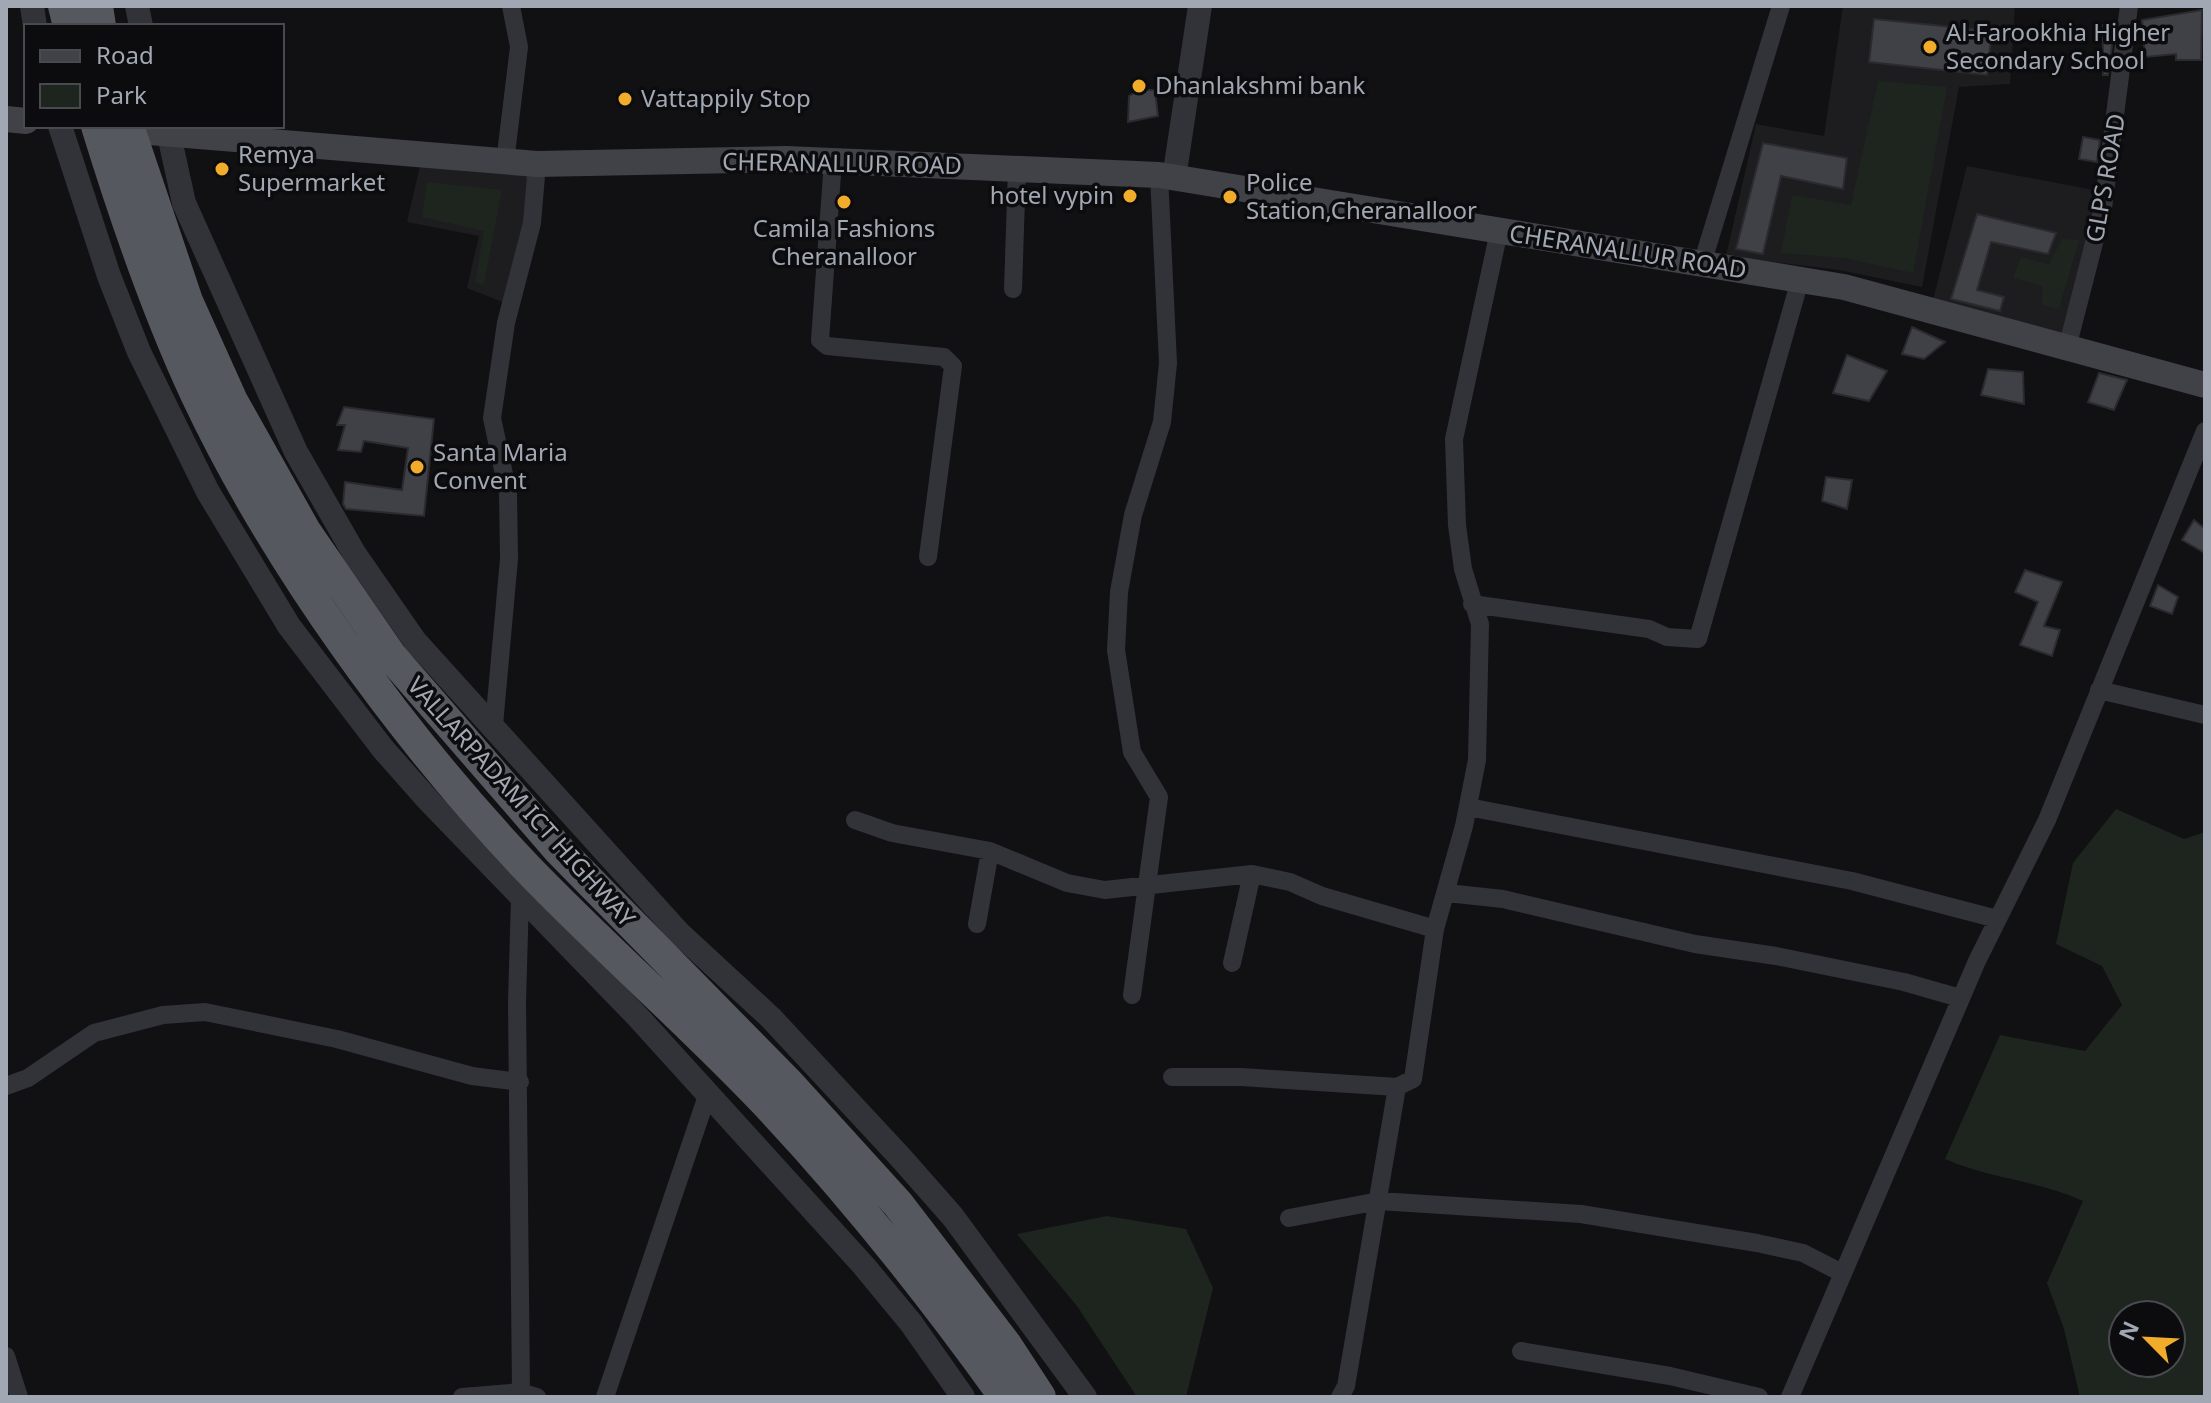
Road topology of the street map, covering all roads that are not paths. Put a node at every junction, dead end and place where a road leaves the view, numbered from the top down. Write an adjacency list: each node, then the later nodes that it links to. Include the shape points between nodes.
1 (511, 6): 12 (street, via 519,47)
2 (1200, 6): 15 (street)
3 (1781, 6): 17 (street)
4 (2129, 6): 5 (street); 20 (street, GLPS ROAD, via 2103,208)
5 (2144, 6)
6 (61, 128): 34 (street, via 139,352 244,557 289,626 383,749)
7 (98, 128): 31 (highway, VALLARPADAM ICT HIGHWAY, via 151,283 197,395 280,547 385,699)
8 (126, 128): 10 (main road, CHERANALLUR ROAD)
9 (129, 128): 28 (highway, VALLARPADAM ICT HIGHWAY, via 187,301 232,401 305,531 391,656)
10 (168, 130): 12 (main road, CHERANALLUR ROAD); 27 (street, via 184,203 296,452 354,553 415,641)
11 (833, 161): 13 (main road, CHERANALLUR ROAD); 14 (main road, CHERANALLUR ROAD); 23 (street, via 820,340 827,346 944,357 953,366)
12 (505, 162): 13 (main road, CHERANALLUR ROAD)
13 (537, 164): 27 (street, via 532,223 506,323 492,418 508,493 509,546)
14 (1017, 169): 15 (main road, CHERANALLUR ROAD); 19 (street)
15 (1167, 176): 16 (main road, CHERANALLUR ROAD); 35 (street, via 1168,363 1162,422 1133,515 1119,592 1116,650 1132,752 1159,797)
16 (1499, 231): 17 (main road, CHERANALLUR ROAD); 24 (street, via 1454,439 1457,525)
17 (1702, 264): 18 (main road, CHERANALLUR ROAD)
18 (1800, 280): 20 (main road, CHERANALLUR ROAD, via 1844,287); 24 (street, via 1698,639)
19 (1013, 289)
20 (2067, 348): 21 (main road, CHERANALLUR ROAD)
21 (2205, 385)
22 (2205, 431): 25 (street)
23 (928, 557)
24 (1472, 604): 29 (street, via 1480,624 1477,760)
25 (2099, 690): 26 (street); 37 (street, via 2047,820)
26 (2205, 715)
27 (494, 725): 40 (street)
28 (515, 801): 31 (highway); 40 (highway, VALLARPADAM ICT HIGHWAY)
29 (1468, 807): 36 (street); 37 (street, via 1852,881)
30 (855, 820): 32 (street, via 892,833)
31 (491, 826): 34 (highway, VALLARPADAM ICT HIGHWAY)
32 (990, 851): 35 (street, via 1067,883 1105,890); 38 (street)
33 (1252, 874): 35 (street); 39 (street); 41 (street)
34 (523, 882): 40 (highway, VALLARPADAM ICT HIGHWAY); 45 (street)
35 (1149, 884): 42 (street)
36 (1447, 893): 39 (street); 43 (street, via 1503,899)
37 (1997, 919): 43 (street)
38 (977, 924)
39 (1435, 929): 47 (street, via 1413,1079)
40 (644, 961): 48 (street); 49 (highway, VALLARPADAM ICT HIGHWAY); 62 (street, via 771,1018 953,1217)
41 (1232, 963)
42 (1132, 995)
43 (1960, 998): 52 (street)
44 (1172, 1077): 47 (street)
45 (520, 1082): 46 (street, via 472,1076 337,1039 205,1012 163,1015 94,1033 28,1078); 55 (street)
46 (6, 1086)
47 (1397, 1087): 50 (street)
48 (708, 1093): 58 (street); 59 (street, via 864,1266)
49 (777, 1093): 60 (highway, VALLARPADAM ICT HIGHWAY); 61 (highway, VALLARPADAM ICT HIGHWAY, via 898,1204)
50 (1379, 1201): 51 (street); 52 (street, via 1581,1214 1701,1232 1803,1253); 63 (street)
51 (1289, 1218)
52 (1840, 1272): 65 (street)
53 (1521, 1351): 64 (street)
54 (6, 1356): 56 (street)
55 (529, 1394): 57 (street)
56 (19, 1397)
57 (462, 1397)
58 (605, 1397)
59 (963, 1397)
60 (1005, 1397)
61 (1040, 1397)
62 (1085, 1397)
63 (1340, 1397)
64 (1759, 1397)
65 (1790, 1397)

